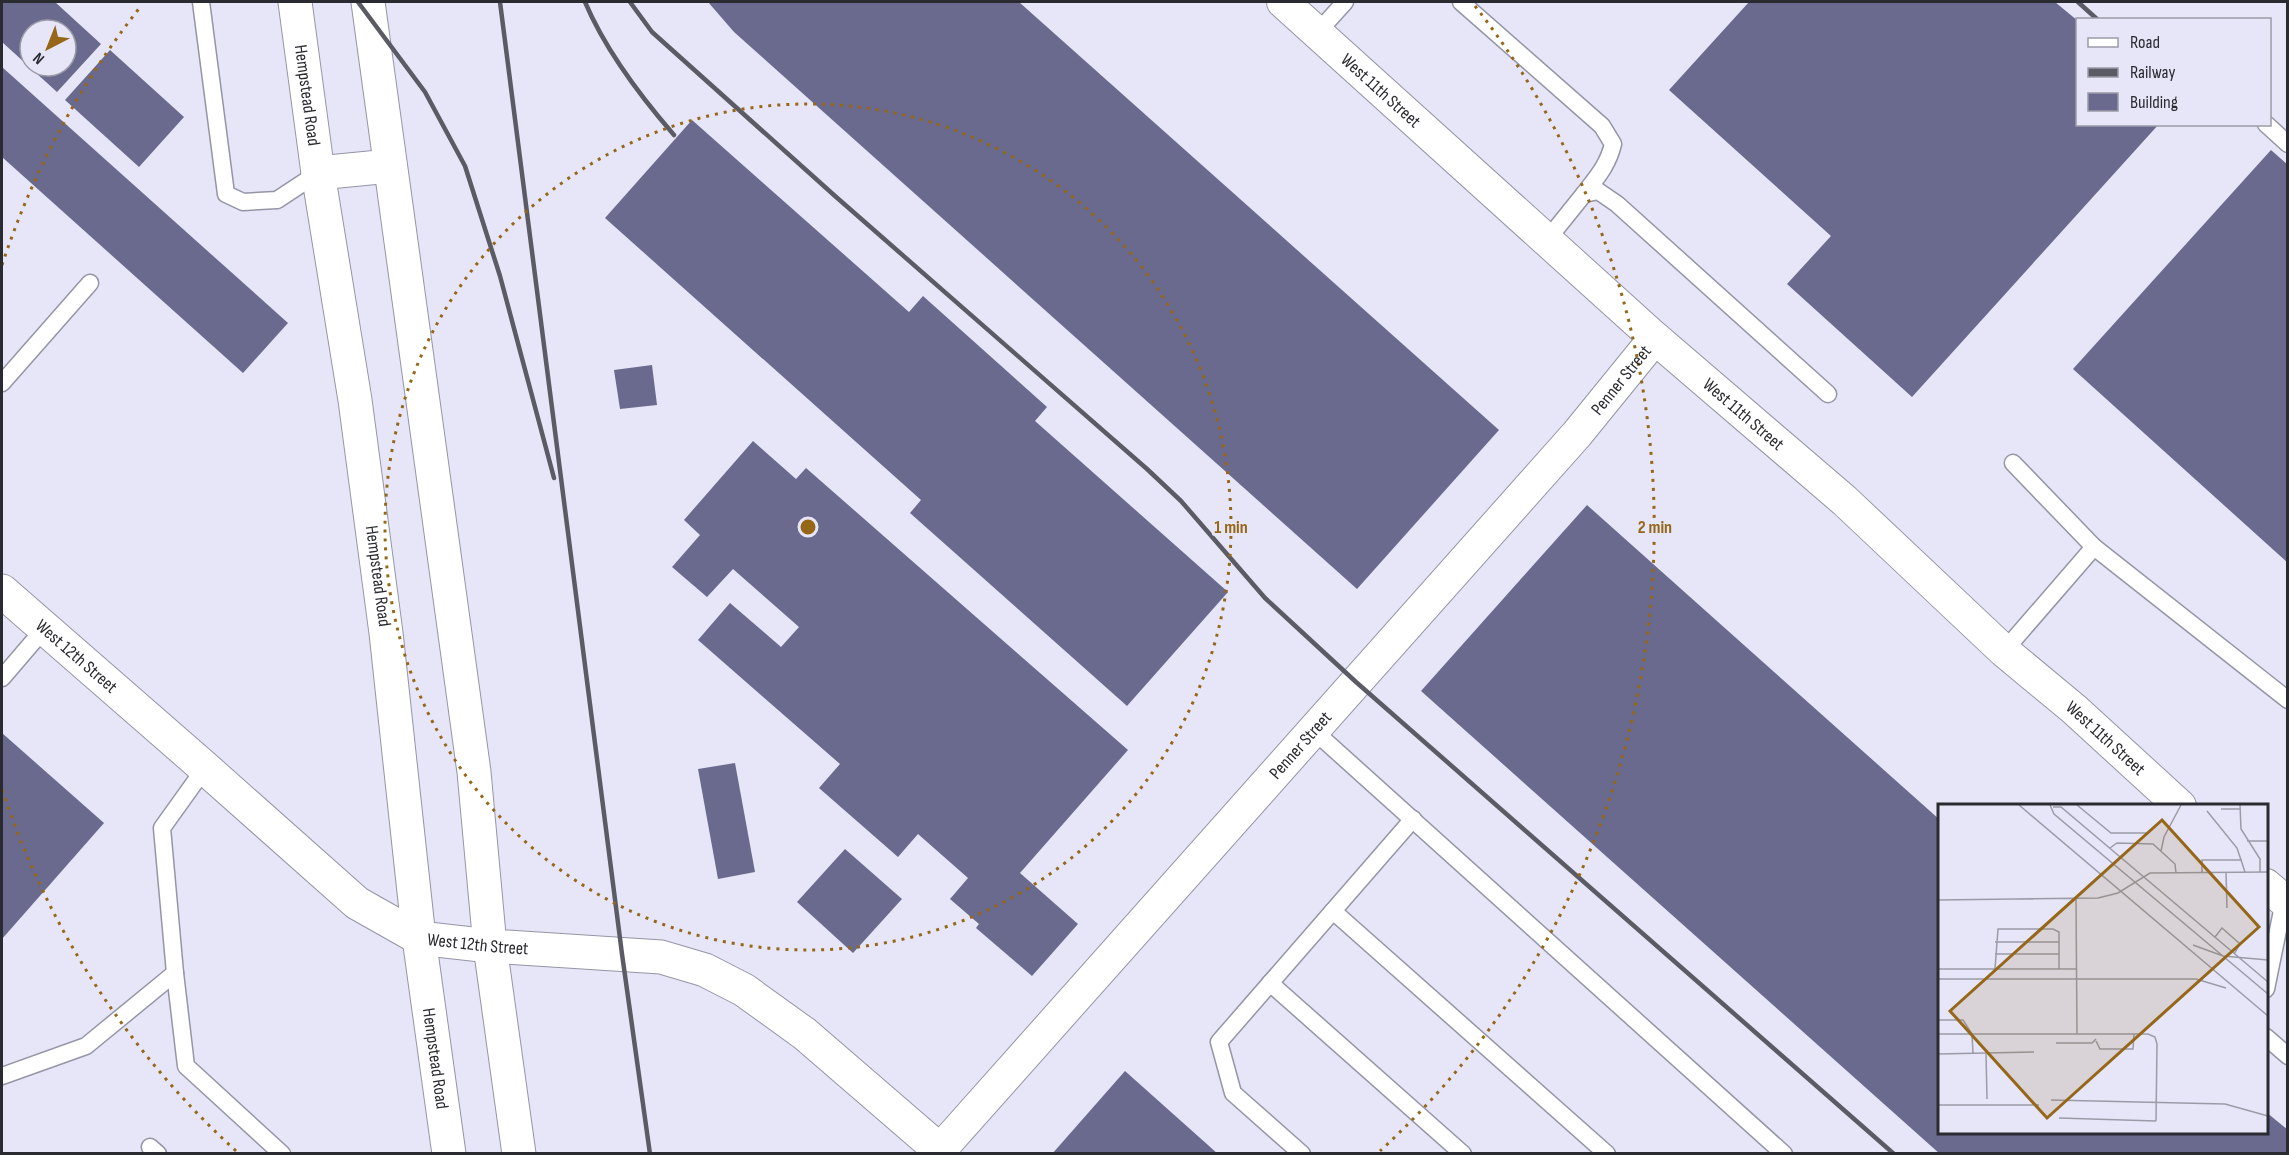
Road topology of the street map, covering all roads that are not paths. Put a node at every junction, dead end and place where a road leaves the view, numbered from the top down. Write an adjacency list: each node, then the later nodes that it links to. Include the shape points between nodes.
1 (201, 2): 11 (lane, via 226,194 243,202 277,200)
2 (295, 2): 11 (main road, Hempstead Road)
3 (368, 2): 10 (main road)
4 (1282, 2): 7 (street, West 11th Street)
5 (1345, 2): 7 (lane)
6 (1461, 2): 12 (lane, via 1602,126 1613,144 1610,157)
7 (1312, 29): 13 (street, West 11th Street)
8 (2268, 126): 9 (lane)
9 (2288, 144)
10 (390, 166): 11 (main road); 32 (main road, via 474,772)
11 (318, 173): 31 (main road, Hempstead Road, via 356,399)
12 (1584, 194): 13 (lane); 17 (lane, via 1598,191 1617,204)
13 (1547, 240): 15 (street, West 11th Street)
14 (90, 283): 16 (lane)
15 (1655, 339): 22 (street, West 11th Street, via 1845,501); 25 (street, Penner Street, via 1577,434)
16 (2, 383)
17 (1828, 394)
18 (2013, 463): 19 (lane)
19 (2094, 547): 22 (lane); 24 (lane)
20 (2, 591): 21 (main road, West 12th Street)
21 (44, 630): 23 (lane); 26 (main road, West 12th Street)
22 (2004, 651): 27 (street, West 11th Street)
23 (2, 678)
24 (2288, 700)
25 (1313, 730): 28 (lane); 39 (street, Penner Street)
26 (205, 768): 31 (main road, West 12th Street, via 357,903); 33 (lane, via 162,828)
27 (2178, 804)
28 (1413, 819): 30 (lane); 46 (lane)
29 (2281, 896): 34 (lane)
30 (1333, 911): 35 (lane); 45 (lane)
31 (419, 938): 32 (main road, West 12th Street); 41 (main road, Hempstead Road)
32 (490, 946): 39 (main road, West 12th Street, via 660,957 705,970 744,990 806,1034); 42 (main road)
33 (175, 973): 38 (lane, via 86,1046); 40 (lane, via 186,1066)
34 (2268, 977)
35 (1270, 983): 43 (lane, via 1219,1042 1233,1092); 44 (lane)
36 (2268, 1039): 37 (lane)
37 (2288, 1056)
38 (2, 1076)
39 (942, 1152)
40 (282, 1154)
41 (448, 1154)
42 (519, 1154)
43 (1302, 1154)
44 (1463, 1154)
45 (1607, 1154)
46 (1784, 1154)

